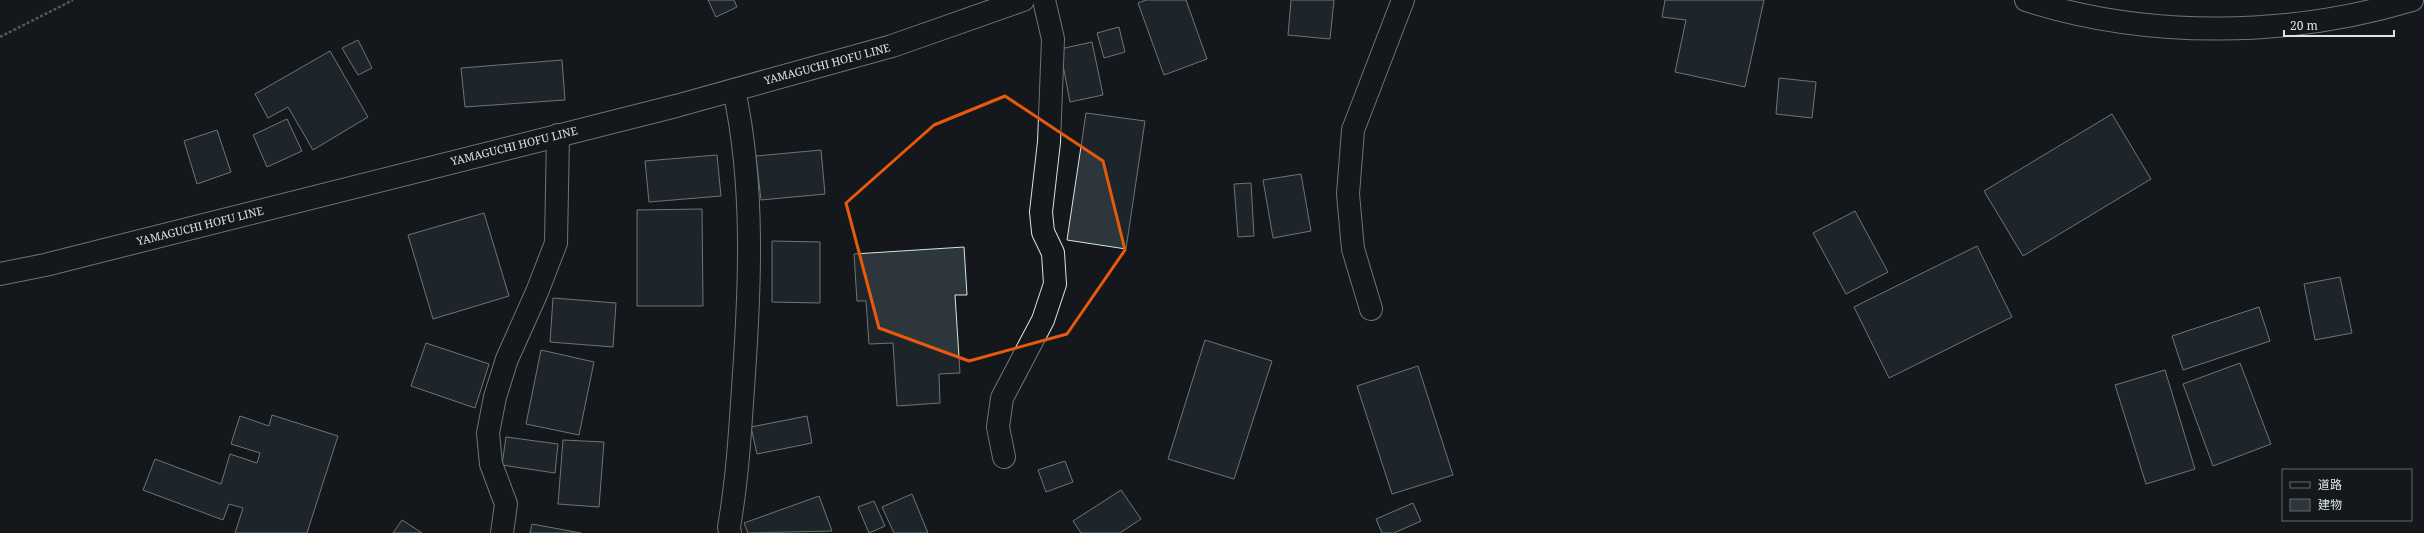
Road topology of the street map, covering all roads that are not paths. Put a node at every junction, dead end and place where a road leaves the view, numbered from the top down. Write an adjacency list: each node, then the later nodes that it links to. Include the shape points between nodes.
1 (1023, 0): 6 (street, YAMAGUCHI HOFU LINE, via 892,46)
2 (1044, 0): 10 (street, via 1053,39 1049,142 1041,212 1044,232 1053,253 1055,284 1043,320 1002,398 998,427)
3 (1404, 0): 9 (street, via 1353,130 1348,194 1353,249)
4 (2026, 0): 5 (street, via 2087,17 2190,28 2319,21)
5 (2412, 0)
6 (734, 90): 7 (street, YAMAGUCHI HOFU LINE); 12 (street, via 743,132 748,309)
7 (558, 135): 8 (street, YAMAGUCHI HOFU LINE, via 53,263); 11 (street, via 556,243 537,292 506,358 488,433 491,464 506,504)
8 (0, 274)
9 (1371, 309)
10 (1004, 456)
11 (502, 533)
12 (730, 533)

